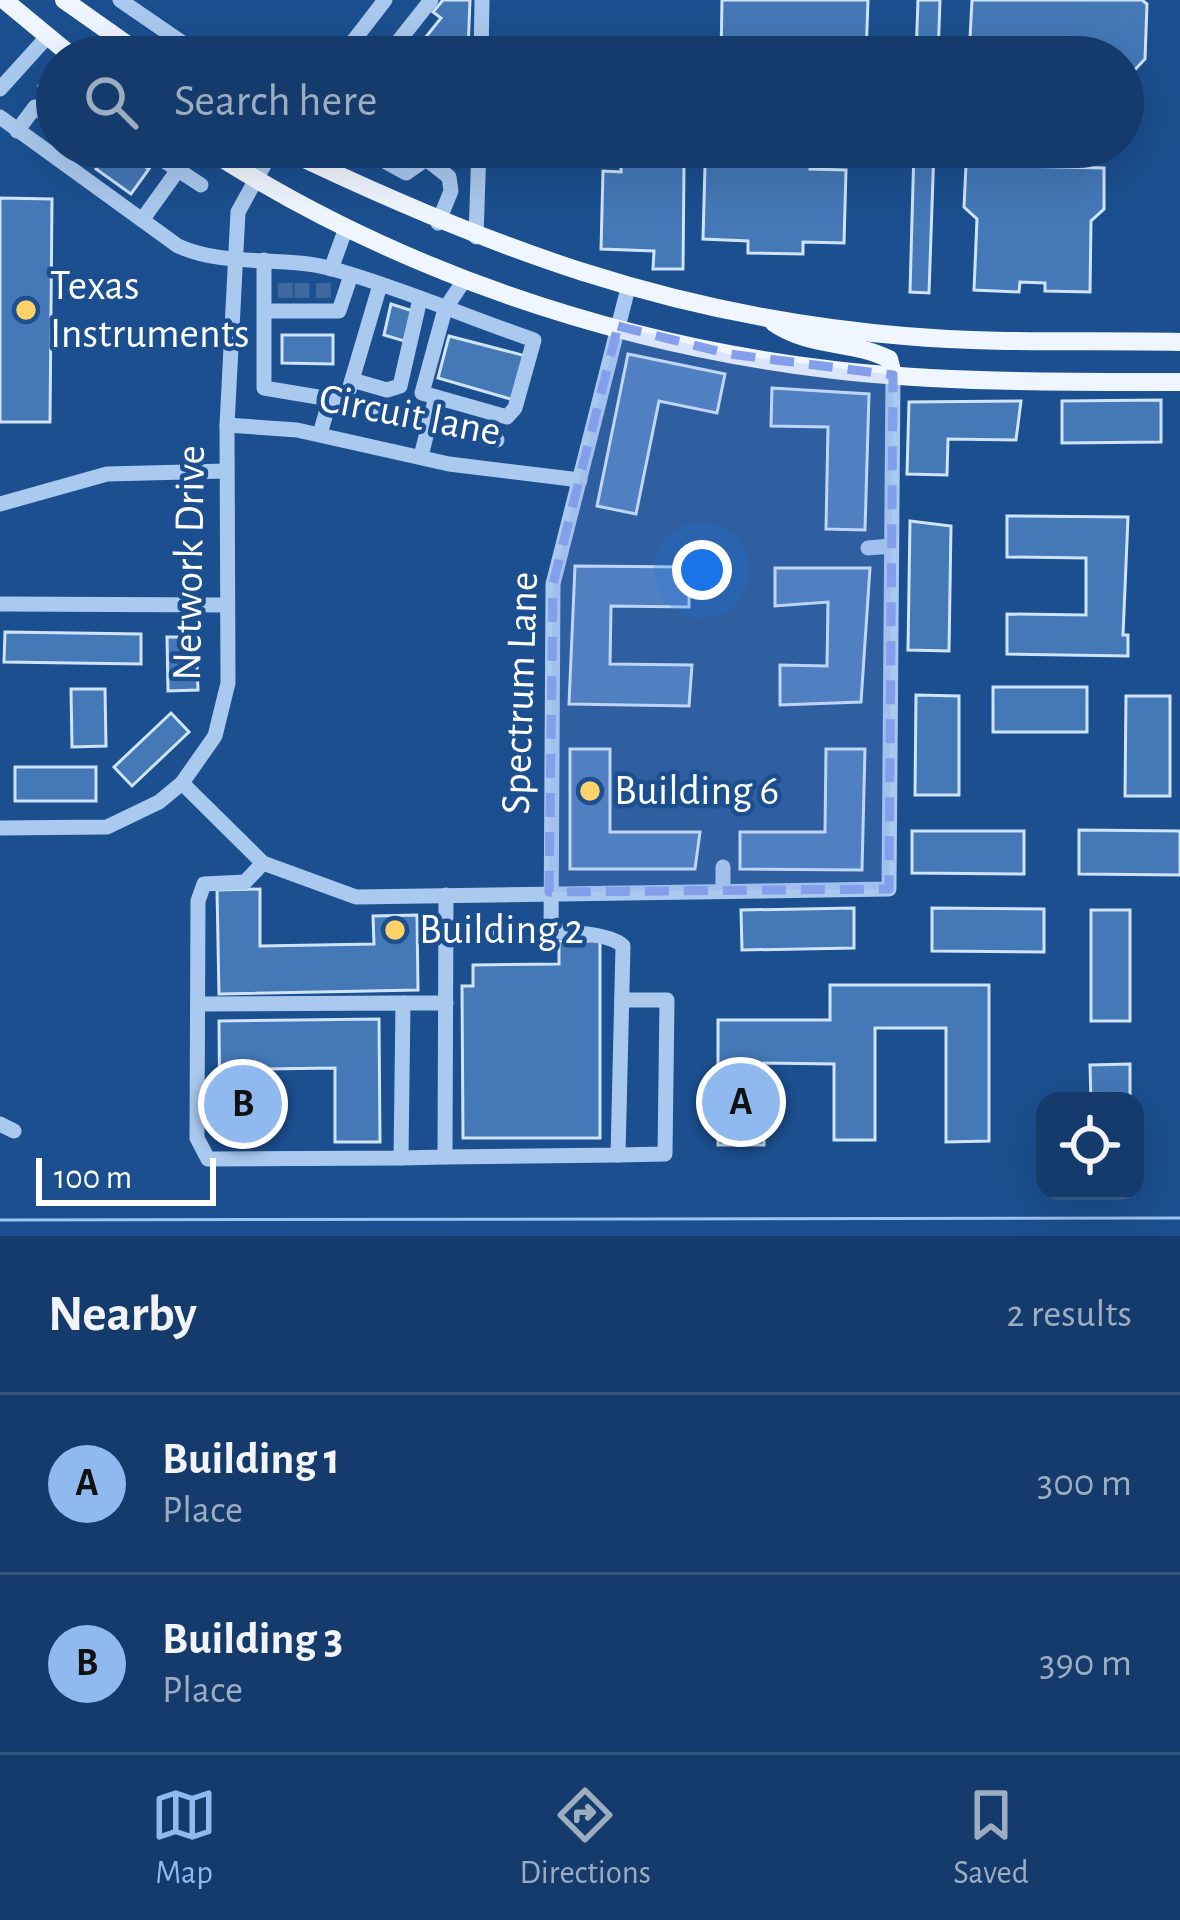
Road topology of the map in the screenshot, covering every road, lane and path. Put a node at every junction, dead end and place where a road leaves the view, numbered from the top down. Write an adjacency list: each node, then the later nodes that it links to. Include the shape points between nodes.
1 (4, 0): 7 (main road)
2 (120, 0): 10 (street)
3 (385, 0): 11 (street)
4 (431, 0): 12 (street)
5 (482, 0): 13 (street)
6 (69, 2): 8 (main road); 9 (main road)
7 (46, 36)
8 (48, 36)
9 (117, 36)
10 (172, 36)
11 (357, 36)
12 (403, 36)
13 (481, 36)
14 (36, 49): 15 (street)
15 (0, 89)
16 (36, 108): 18 (street)
17 (0, 117): 18 (street)
18 (17, 131): 19 (street)
19 (36, 138)
20 (101, 168): 30 (street)
21 (175, 168): 27 (street)
22 (236, 168): 28 (main road)
23 (264, 168): 28 (street, Network Drive)
24 (321, 168): 31 (main road)
25 (435, 168): 31 (street, via 450,182)
26 (478, 168): 33 (street)
27 (178, 170): 29 (street); 30 (street)
28 (256, 181): 32 (main road); 35 (street, Network Drive, via 238,212)
29 (201, 184)
30 (142, 220): 35 (street, via 178,246)
31 (438, 223): 33 (main road)
32 (346, 228): 37 (street); 39 (main road)
33 (476, 237): 42 (main road)
34 (264, 260): 35 (street); 36 (street); 45 (street)
35 (234, 262): 55 (street, Network Drive)
36 (293, 263): 37 (street); 40 (street)
37 (326, 273): 38 (street)
38 (351, 275): 41 (street); 45 (street, via 339,311)
39 (465, 279): 44 (street); 47 (main road)
40 (293, 284)
41 (380, 285): 43 (street); 50 (street)
42 (628, 288): 46 (main road); 47 (street, Spectrum Lane)
43 (420, 298): 44 (street); 50 (street, via 400,386)
44 (445, 309): 52 (street, via 422,393); 52 (street, via 534,340 507,417)
45 (266, 311): 53 (street, via 264,388)
46 (768, 318): 48 (main road, via 906,336); 49 (main road, via 812,343 876,352 889,359)
47 (618, 326): 49 (main road, via 729,354); 60 (street, Spectrum Lane)
48 (1180, 342)
49 (893, 375): 51 (main road); 62 (street)
50 (352, 380): 53 (street)
51 (1180, 382)
52 (436, 397): 54 (street)
53 (338, 399): 54 (street); 56 (street)
54 (429, 423): 57 (street); 58 (street)
55 (226, 425): 56 (street, Circuit lane); 59 (street, Network Drive)
56 (320, 434): 58 (street, Circuit lane)
57 (497, 440)
58 (421, 456): 60 (street, Circuit lane)
59 (226, 471): 61 (street, via 107,474); 65 (street, Network Drive)
60 (580, 480): 71 (street, Spectrum Lane, via 553,584)
61 (0, 504)
62 (891, 546): 63 (street); 70 (street, via 889,890)
63 (868, 548)
64 (0, 604): 65 (street)
65 (226, 605): 66 (street, Network Drive, via 224,700 215,736)
66 (182, 783): 67 (street, Network Drive, via 107,827); 68 (street)
67 (0, 828)
68 (263, 863): 72 (street, via 356,897); 78 (street, via 245,881 204,884)
69 (723, 867): 70 (street)
70 (723, 891): 71 (street)
71 (550, 892): 72 (street); 74 (street, Spectrum Lane)
72 (446, 895): 73 (street)
73 (446, 933): 74 (street); 77 (street)
74 (550, 934): 75 (street, via 615,938 623,946)
75 (622, 1000): 79 (street); 79 (street, via 667,1000 664,1154)
76 (403, 1003): 77 (street); 78 (street); 81 (street)
77 (446, 1003): 80 (street)
78 (198, 1004): 81 (street, via 197,1138 208,1159)
79 (618, 1155): 80 (street)
80 (445, 1157): 81 (street)
81 (401, 1158)

